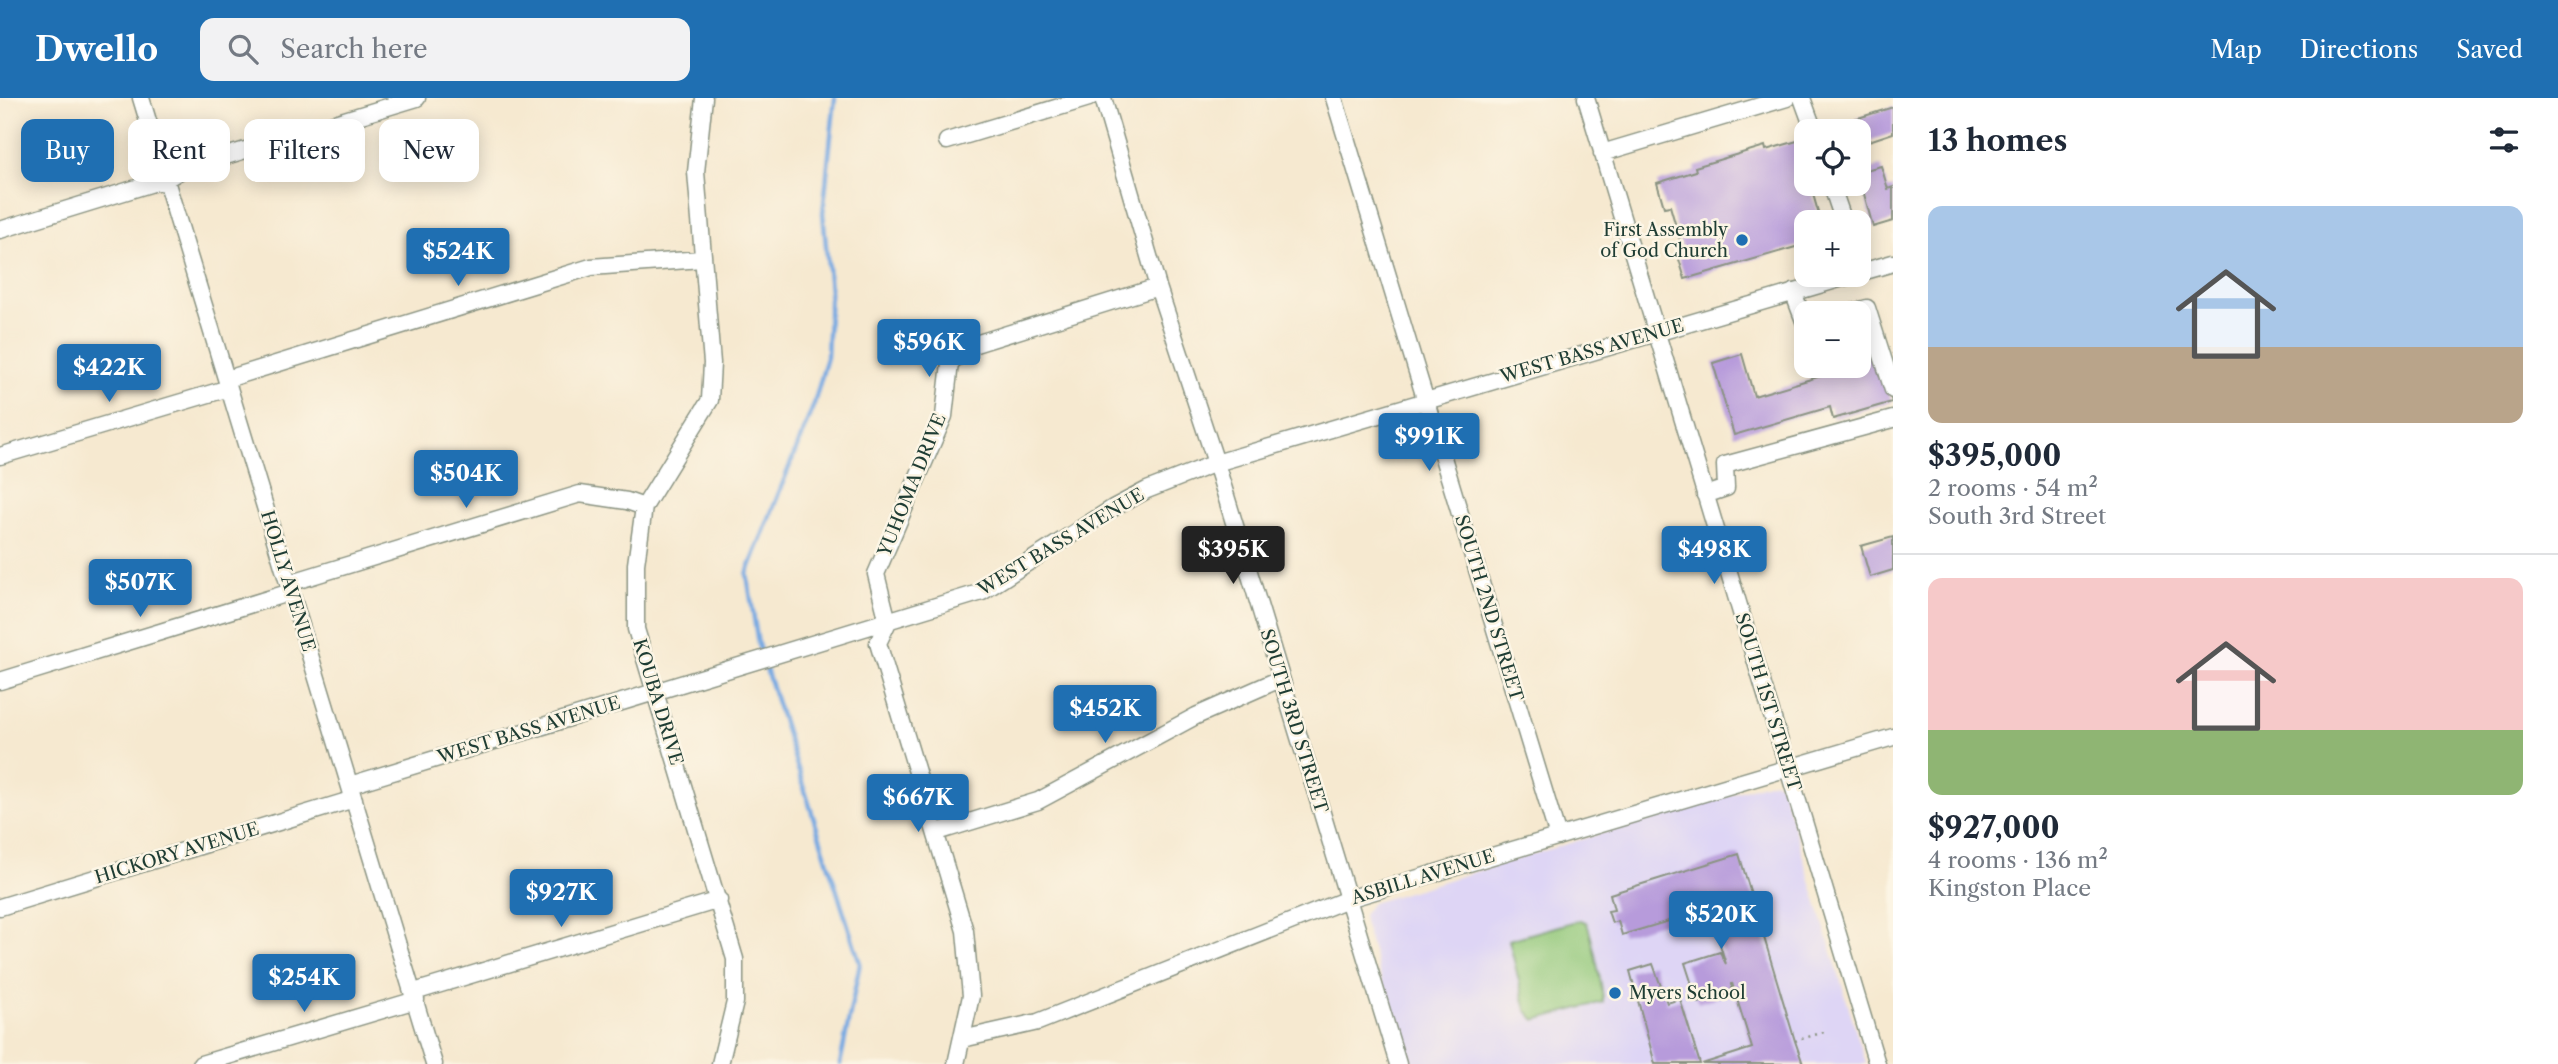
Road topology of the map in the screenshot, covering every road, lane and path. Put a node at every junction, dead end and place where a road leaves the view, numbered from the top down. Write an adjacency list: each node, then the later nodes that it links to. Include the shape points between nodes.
1 (141, 98): 10 (street, HOLLY AVENUE)
2 (417, 98): 14 (street)
3 (704, 98): 18 (street, KOUBA DRIVE, via 696,172)
4 (1089, 98): 12 (street)
5 (1103, 98): 21 (street, SOUTH 3RD STREET)
6 (1334, 98): 29 (street, SOUTH 2ND STREET)
7 (1586, 98): 13 (street, SOUTH 1ST STREET)
8 (1787, 98): 13 (street)
9 (1802, 98): 11 (street)
10 (147, 119)
11 (1810, 119)
12 (947, 141)
13 (1602, 153): 26 (street, SOUTH 1ST STREET)
14 (230, 155)
15 (156, 182): 17 (street)
16 (167, 182): 27 (street, HOLLY AVENUE)
17 (0, 230)
18 (702, 259): 27 (street, via 590,267); 34 (street, KOUBA DRIVE, via 712,363 710,400)
19 (1893, 263): 20 (street, WEST BASS AVENUE)
20 (1871, 268)
21 (1158, 287): 32 (street, SOUTH 3RD STREET); 36 (street, YUHOMA DRIVE, via 969,346 950,363 944,416 876,575)
22 (1808, 287): 23 (street, WEST BASS AVENUE)
23 (1793, 292): 24 (street); 26 (street, WEST BASS AVENUE)
24 (1796, 301)
25 (1871, 321): 28 (street)
26 (1657, 332): 29 (street, WEST BASS AVENUE); 33 (street, SOUTH 1ST STREET)
27 (228, 383): 31 (street); 35 (street, HOLLY AVENUE)
28 (1893, 390)
29 (1426, 399): 32 (street, WEST BASS AVENUE); 44 (street, SOUTH 2ND STREET)
30 (1893, 419): 33 (street, via 1725,464 1726,488)
31 (0, 456)
32 (1216, 463): 36 (street, WEST BASS AVENUE, via 1113,508 982,592); 37 (street, SOUTH 3RD STREET)
33 (1706, 495): 41 (street, SOUTH 1ST STREET)
34 (644, 507): 35 (street, via 580,494); 39 (street, KOUBA DRIVE, via 635,564 636,628)
35 (290, 587): 38 (street); 42 (street, HOLLY AVENUE)
36 (888, 622): 39 (street, WEST BASS AVENUE); 43 (street, YUHOMA DRIVE, via 878,643)
37 (1280, 679): 43 (street, via 1196,716 1038,801); 45 (street, SOUTH 3RD STREET)
38 (0, 681)
39 (655, 691): 42 (street, WEST BASS AVENUE); 46 (street, KOUBA DRIVE)
40 (1893, 737): 41 (street, ASBILL AVENUE)
41 (1788, 768): 44 (street, ASBILL AVENUE); 57 (street, SOUTH 1ST STREET)
42 (352, 792): 47 (street, HICKORY AVENUE); 48 (street, HOLLY AVENUE)
43 (937, 832): 50 (street, YUHOMA DRIVE, via 965,931 971,996)
44 (1558, 837): 45 (street, ASBILL AVENUE)
45 (1348, 899): 50 (street, ASBILL AVENUE, via 1038,1022); 56 (street, SOUTH 3RD STREET)
46 (719, 900): 48 (street); 54 (street, KOUBA DRIVE, via 735,959 735,991)
47 (0, 907)
48 (415, 996): 52 (street); 53 (street, HOLLY AVENUE)
49 (1825, 1032): 51 (path)
50 (962, 1039): 55 (street, YUHOMA DRIVE)
51 (1796, 1041)
52 (201, 1064)
53 (434, 1064)
54 (720, 1064)
55 (956, 1064)
56 (1398, 1064)
57 (1877, 1064)

